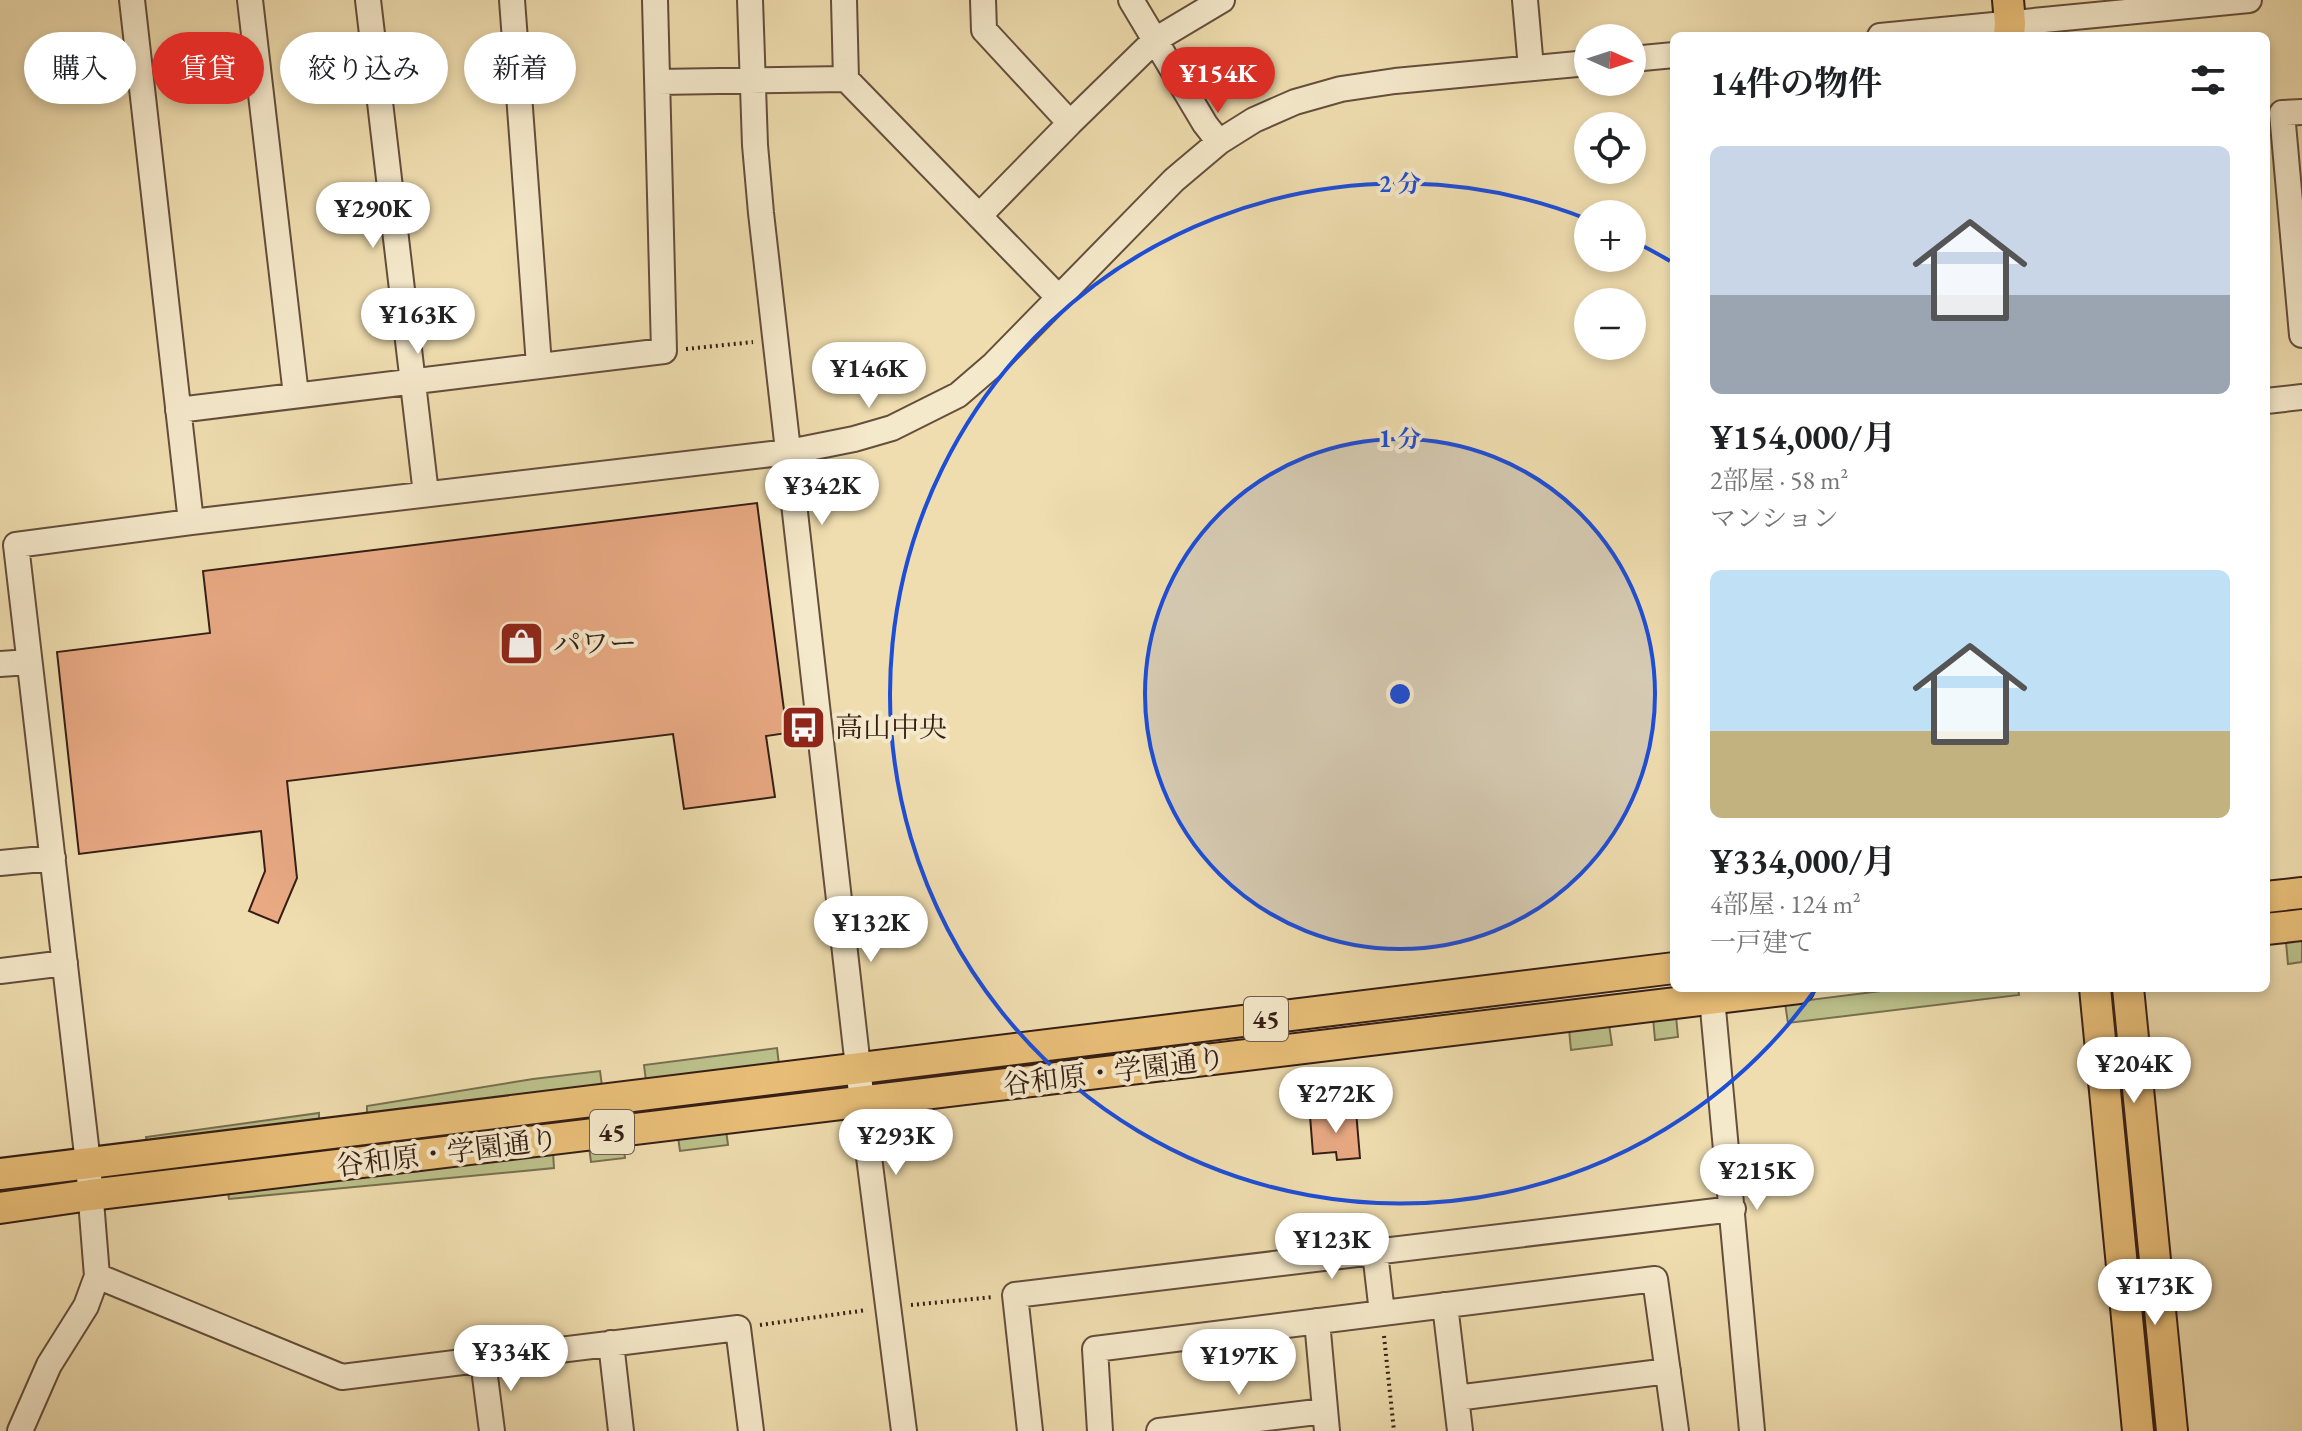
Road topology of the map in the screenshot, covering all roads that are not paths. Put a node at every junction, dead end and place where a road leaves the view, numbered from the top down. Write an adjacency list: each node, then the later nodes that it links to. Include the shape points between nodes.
1 (132, 0): 34 (street)
2 (250, 0): 31 (street)
3 (368, 0): 30 (street)
4 (512, 0): 29 (street)
5 (655, 0): 22 (street)
6 (750, 0): 21 (street)
7 (844, 0): 20 (street)
8 (983, 0): 24 (street, via 984,30)
9 (1131, 0): 15 (street)
10 (1222, 0): 15 (street)
11 (1525, 0): 19 (street)
12 (2249, 0): 13 (street)
13 (2011, 24): 14 (street)
14 (1924, 32)
15 (1155, 40): 24 (street); 25 (street)
16 (1670, 55): 17 (street)
17 (1646, 58)
18 (1574, 64): 19 (street)
19 (1531, 68): 25 (street, via 1341,89 1295,102)
20 (846, 79): 21 (street); 26 (street)
21 (753, 81): 22 (street); 35 (street, via 760,199)
22 (658, 82): 29 (street, via 664,351)
23 (2302, 112): 28 (street, via 2282,113)
24 (1070, 123): 26 (street)
25 (1219, 142): 27 (street, via 1174,180)
26 (980, 215): 27 (street)
27 (1059, 298): 35 (street, via 958,395 892,428)
28 (2302, 335)
29 (539, 365): 30 (street)
30 (413, 381): 31 (street); 36 (street)
31 (296, 395): 34 (street)
32 (2302, 397): 33 (street)
33 (2270, 401)
34 (178, 410): 37 (street)
35 (789, 452): 36 (street); 54 (street)
36 (426, 494): 37 (street)
37 (191, 522): 38 (street)
38 (8, 546): 39 (street)
39 (29, 662): 40 (street); 41 (street)
40 (0, 664)
41 (53, 858): 42 (street); 47 (street)
42 (0, 863)
43 (2302, 893): 44 (main road)
44 (2270, 897)
45 (2302, 925): 46 (main road)
46 (2270, 929)
47 (65, 963): 49 (street); 56 (street)
48 (1670, 968): 54 (main road, 谷和原・学園通り / 45)
49 (0, 971)
50 (1764, 992): 53 (main road, 谷和原・学園通り / 45)
51 (2095, 992): 82 (main road)
52 (2128, 992): 83 (main road)
53 (1712, 998): 55 (main road, 谷和原・学園通り / 45); 60 (street)
54 (858, 1069): 55 (street); 56 (main road, 谷和原・学園通り / 45)
55 (862, 1102): 58 (main road, 谷和原・学園通り / 45); 75 (street)
56 (88, 1163): 57 (main road, 谷和原・学園通り / 45); 58 (street)
57 (0, 1174)
58 (90, 1195): 59 (main road, 谷和原・学園通り / 45); 62 (street)
59 (0, 1208)
60 (1733, 1209): 61 (street); 81 (street)
61 (1375, 1252): 64 (street); 76 (street, via 1015,1295)
62 (97, 1276): 67 (street, via 342,1377); 71 (street)
63 (1445, 1305): 64 (street); 68 (street, via 1655,1279); 69 (street)
64 (1382, 1313): 65 (street)
65 (1317, 1321): 70 (street); 77 (street, via 1095,1349)
66 (611, 1343): 67 (street); 73 (street); 74 (street, via 738,1328)
67 (483, 1361): 72 (street)
68 (1668, 1371): 69 (street); 80 (street)
69 (1456, 1398): 79 (street)
70 (1326, 1421): 78 (street)
71 (20, 1431)
72 (492, 1431)
73 (621, 1431)
74 (751, 1431)
75 (904, 1431)
76 (1030, 1431)
77 (1100, 1431)
78 (1159, 1431)
79 (1460, 1431)
80 (1676, 1431)
81 (1752, 1431)
82 (2138, 1431)
83 (2172, 1431)

